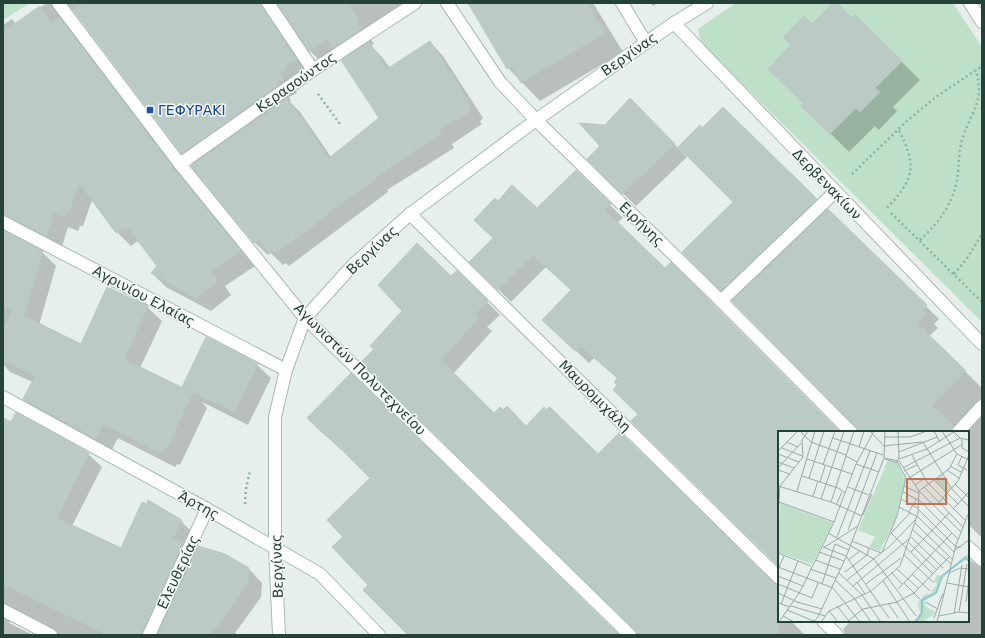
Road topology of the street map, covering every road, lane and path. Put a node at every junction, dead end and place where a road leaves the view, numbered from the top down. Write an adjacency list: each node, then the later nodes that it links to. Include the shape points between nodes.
1 (58, 3): 17 (street, Αγωνιστών Πολυτεχνείου)
2 (268, 3): 13 (street)
3 (415, 3): 13 (street, Κερασούντος)
4 (447, 3): 14 (street, Ειρήνης, via 500,82)
5 (622, 3): 10 (street)
6 (707, 3): 9 (street, Βεργίνας)
7 (970, 3): 8 (street)
8 (982, 22)
9 (674, 23): 10 (street, Βεργίνας); 20 (street, Δερβενακίων)
10 (646, 43): 14 (street, Βεργίνας)
11 (982, 66): 12 (path)
12 (976, 70): 16 (path, via 936,97); 26 (path, via 981,90 978,106 963,137 954,193 946,212)
13 (309, 72): 15 (path); 17 (street, Κερασούντος)
14 (536, 120): 23 (street, Βεργίνας); 28 (street, Ειρήνης)
15 (340, 124)
16 (898, 129): 18 (path); 22 (path, via 909,151 911,166 909,178 902,191)
17 (180, 164): 30 (street, Αγωνιστών Πολυτεχνείου)
18 (852, 174): 19 (path); 20 (path)
19 (857, 179)
20 (835, 192): 28 (street); 31 (street, Δερβενακίων)
21 (882, 203): 22 (path)
22 (887, 208): 26 (path)
23 (410, 214): 30 (street, Βεργίνας, via 353,265); 41 (street, Μαυρομιχάλη)
24 (3, 222): 32 (street, Αγρινίου Ελαίας)
25 (982, 234): 27 (path)
26 (920, 240): 27 (path)
27 (954, 274): 29 (path)
28 (721, 301): 35 (street, Ειρήνης)
29 (982, 302)
30 (305, 318): 32 (street, Βεργίνας); 48 (street, Αγωνιστών Πολυτεχνείου)
31 (982, 344)
32 (286, 370): 38 (street, Βεργίνας, via 275,417)
33 (3, 397): 37 (street, Άρτης)
34 (982, 406): 36 (street)
35 (850, 431)
36 (959, 431)
37 (207, 509): 38 (street, Άρτης); 45 (street, Ελευθερίας)
38 (275, 548): 46 (street, Βεργίνας); 47 (street, Άρτης, via 320,574)
39 (969, 548): 40 (street)
40 (982, 560)
41 (778, 577)
42 (3, 610): 44 (street)
43 (824, 622): 49 (street)
44 (51, 635)
45 (149, 635)
46 (280, 635)
47 (379, 635)
48 (630, 635)
49 (837, 635)

